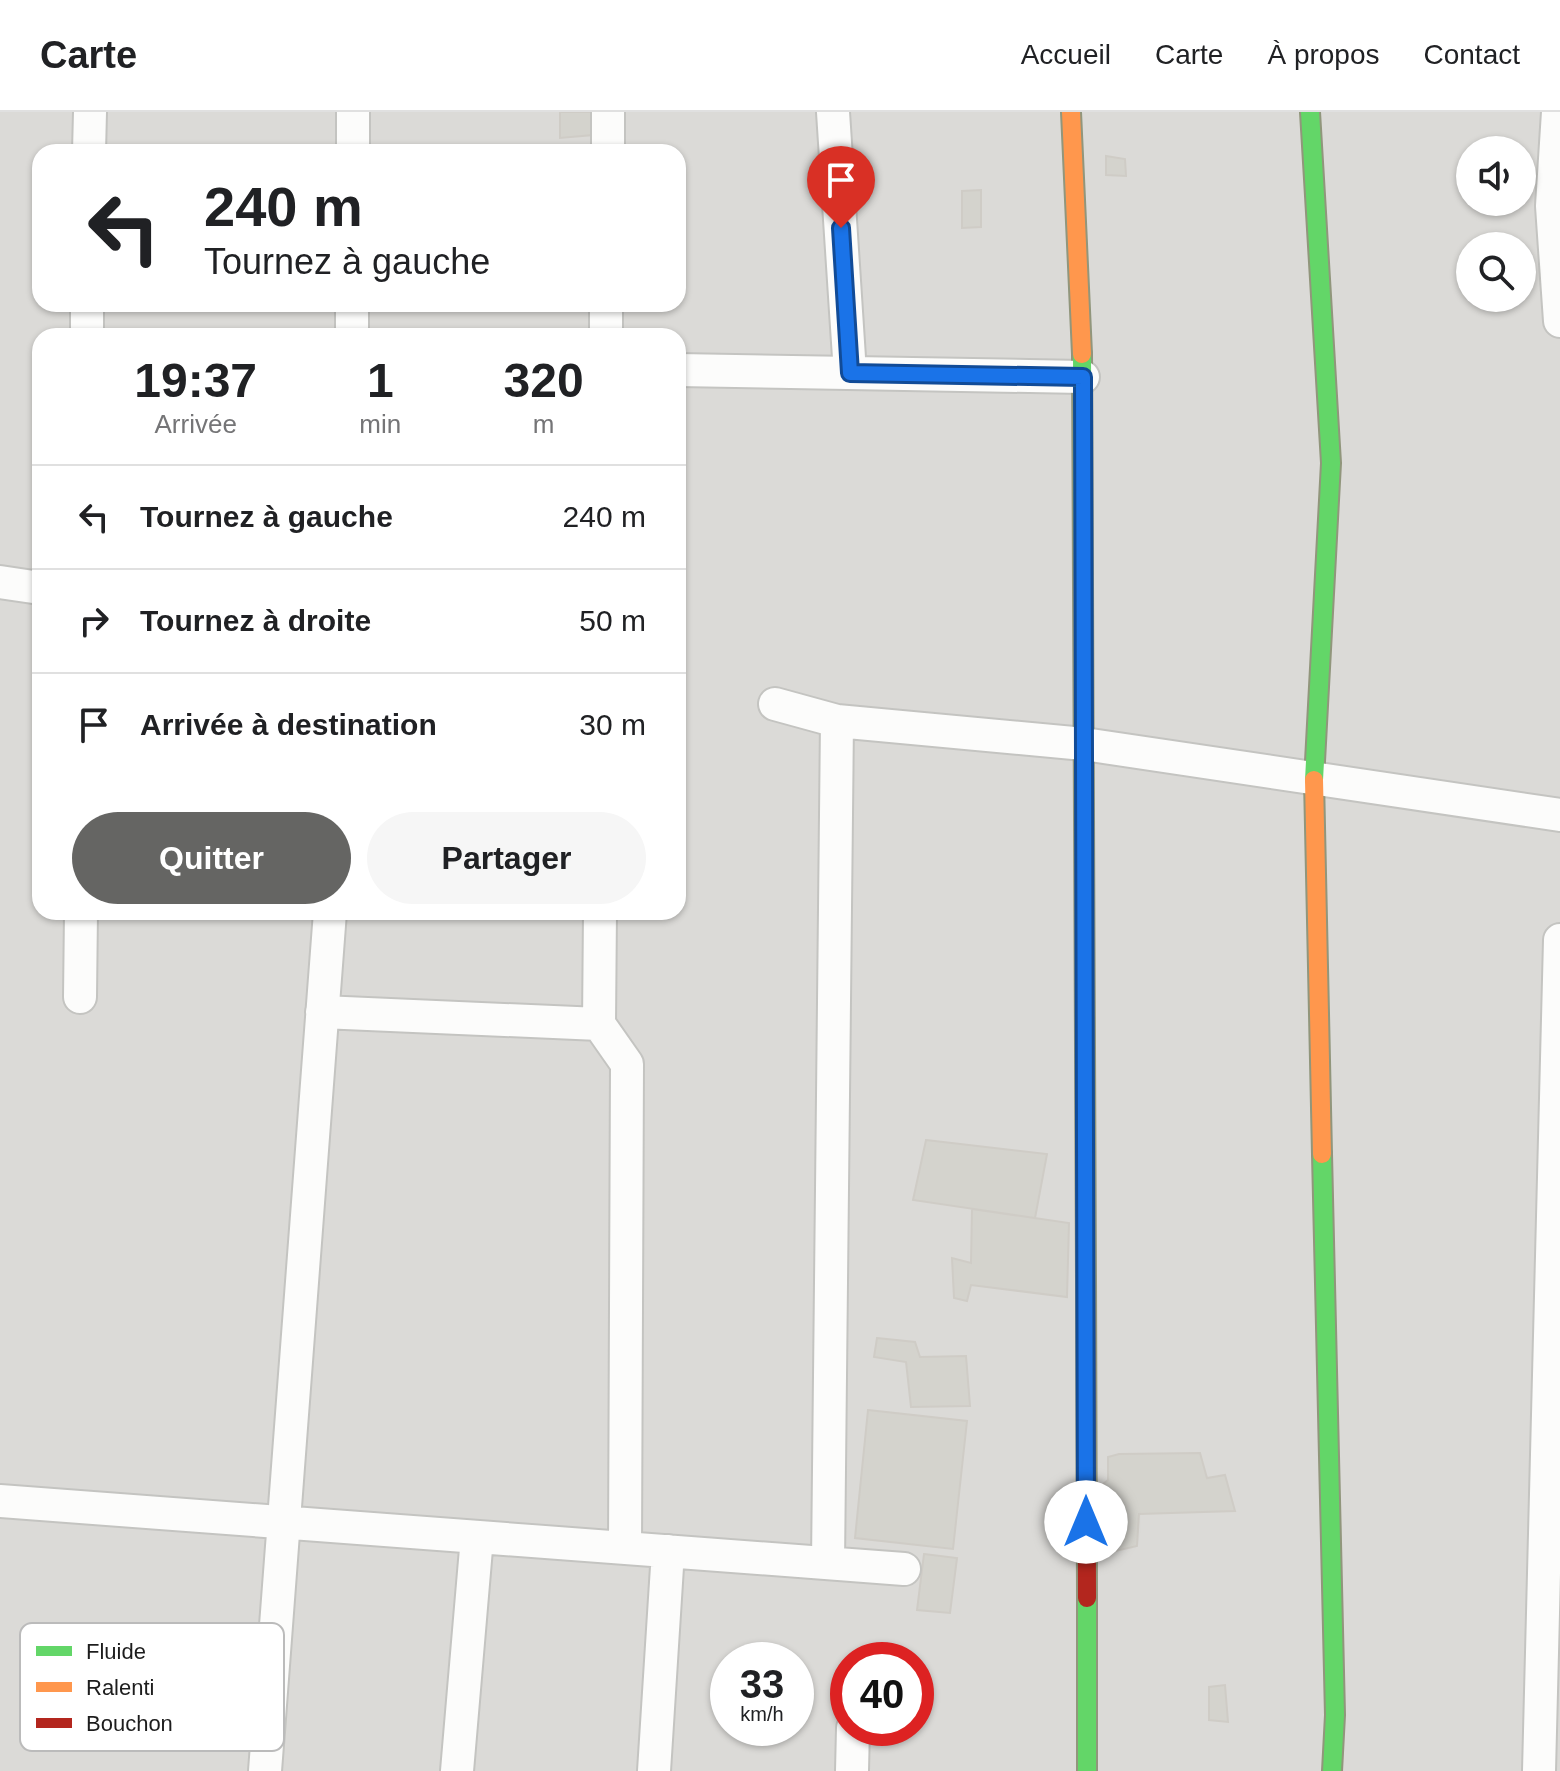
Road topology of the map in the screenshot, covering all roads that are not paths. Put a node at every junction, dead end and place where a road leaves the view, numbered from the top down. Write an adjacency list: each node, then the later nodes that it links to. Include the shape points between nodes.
1 (90, 112): 8 (street)
2 (353, 112): 9 (street)
3 (608, 112): 10 (street)
4 (833, 112): 13 (street)
5 (1071, 112): 14 (street)
6 (1310, 112): 20 (street, via 1331,463)
7 (1558, 112): 11 (street, via 1552,206)
8 (89, 144)
9 (353, 144)
10 (608, 144)
11 (1560, 321)
12 (686, 370): 13 (street)
13 (850, 373): 14 (street)
14 (1083, 377): 19 (street)
15 (0, 582): 16 (street)
16 (32, 587)
17 (775, 704): 18 (street)
18 (837, 721): 19 (street); 34 (street)
19 (1084, 744): 20 (street); 43 (street)
20 (1314, 778): 21 (street); 44 (street, via 1335,1715)
21 (1560, 815)
22 (81, 920): 26 (street)
23 (329, 920): 27 (street)
24 (600, 920): 28 (street)
25 (1560, 940): 45 (street)
26 (80, 997)
27 (322, 1012): 28 (street); 30 (street)
28 (599, 1024): 32 (street, via 627,1064)
29 (0, 1501): 30 (street)
30 (283, 1523): 31 (street); 36 (street)
31 (477, 1537): 32 (street); 40 (street)
32 (625, 1548): 33 (street)
33 (668, 1551): 34 (street); 41 (street)
34 (828, 1563): 35 (street)
35 (904, 1569)
36 (276, 1623)
37 (853, 1746): 42 (street)
38 (266, 1751): 39 (street)
39 (265, 1771)
40 (457, 1771)
41 (654, 1771)
42 (852, 1771)
43 (1087, 1771)
44 (1332, 1771)
45 (1539, 1771)

